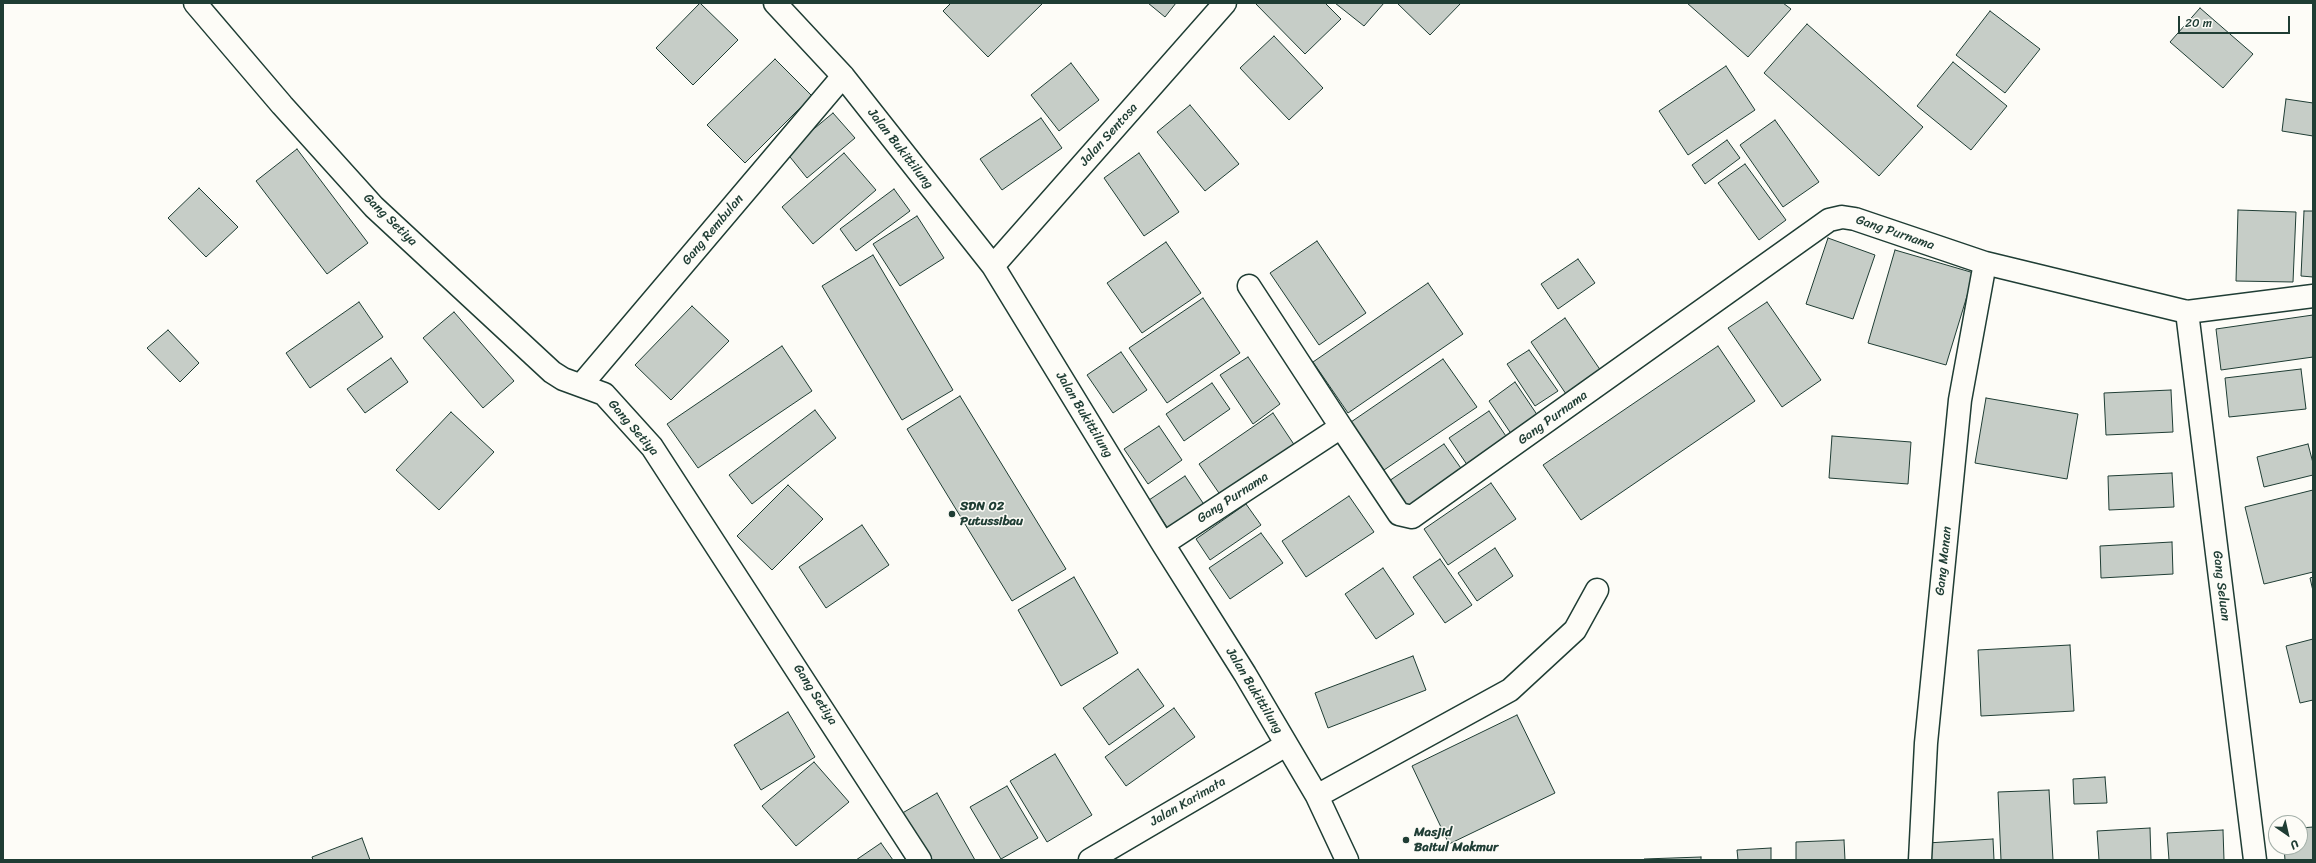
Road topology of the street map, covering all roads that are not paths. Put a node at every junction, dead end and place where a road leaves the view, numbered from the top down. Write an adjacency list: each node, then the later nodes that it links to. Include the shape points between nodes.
1 (195, 3): 10 (street, Gang Setiya, via 374,207 552,372 563,379)
2 (775, 3): 4 (street, Jalan Bukittilung)
3 (1225, 3): 6 (street, Jalan Sentosa)
4 (843, 76): 6 (street, Jalan Bukittilung); 10 (street, Gang Rembulan)
5 (1985, 264): 9 (street); 11 (street, Gang Purnama, via 1855,219 1842,217 1829,220 1412,518 1399,514); 19 (street, Gang Manan, via 1960,400 1926,743)
6 (993, 266): 12 (street, Jalan Bukittilung)
7 (1249, 286): 11 (street)
8 (2313, 296): 9 (street)
9 (2187, 312): 20 (street, Gang Seluan)
10 (582, 384): 16 (street, Gang Setiya, via 604,394 652,447)
11 (1341, 427): 12 (street, Gang Purnama)
12 (1163, 544): 14 (street, Jalan Bukittilung, via 1245,674)
13 (1597, 590): 15 (street, via 1575,630 1510,690)
14 (1286, 745): 15 (street, Jalan Bukittilung); 17 (street, Jalan Karimata)
15 (1318, 796): 18 (street, Jalan Bukittilung)
16 (920, 860)
17 (1090, 860)
18 (1347, 860)
19 (1920, 860)
20 (2255, 860)

